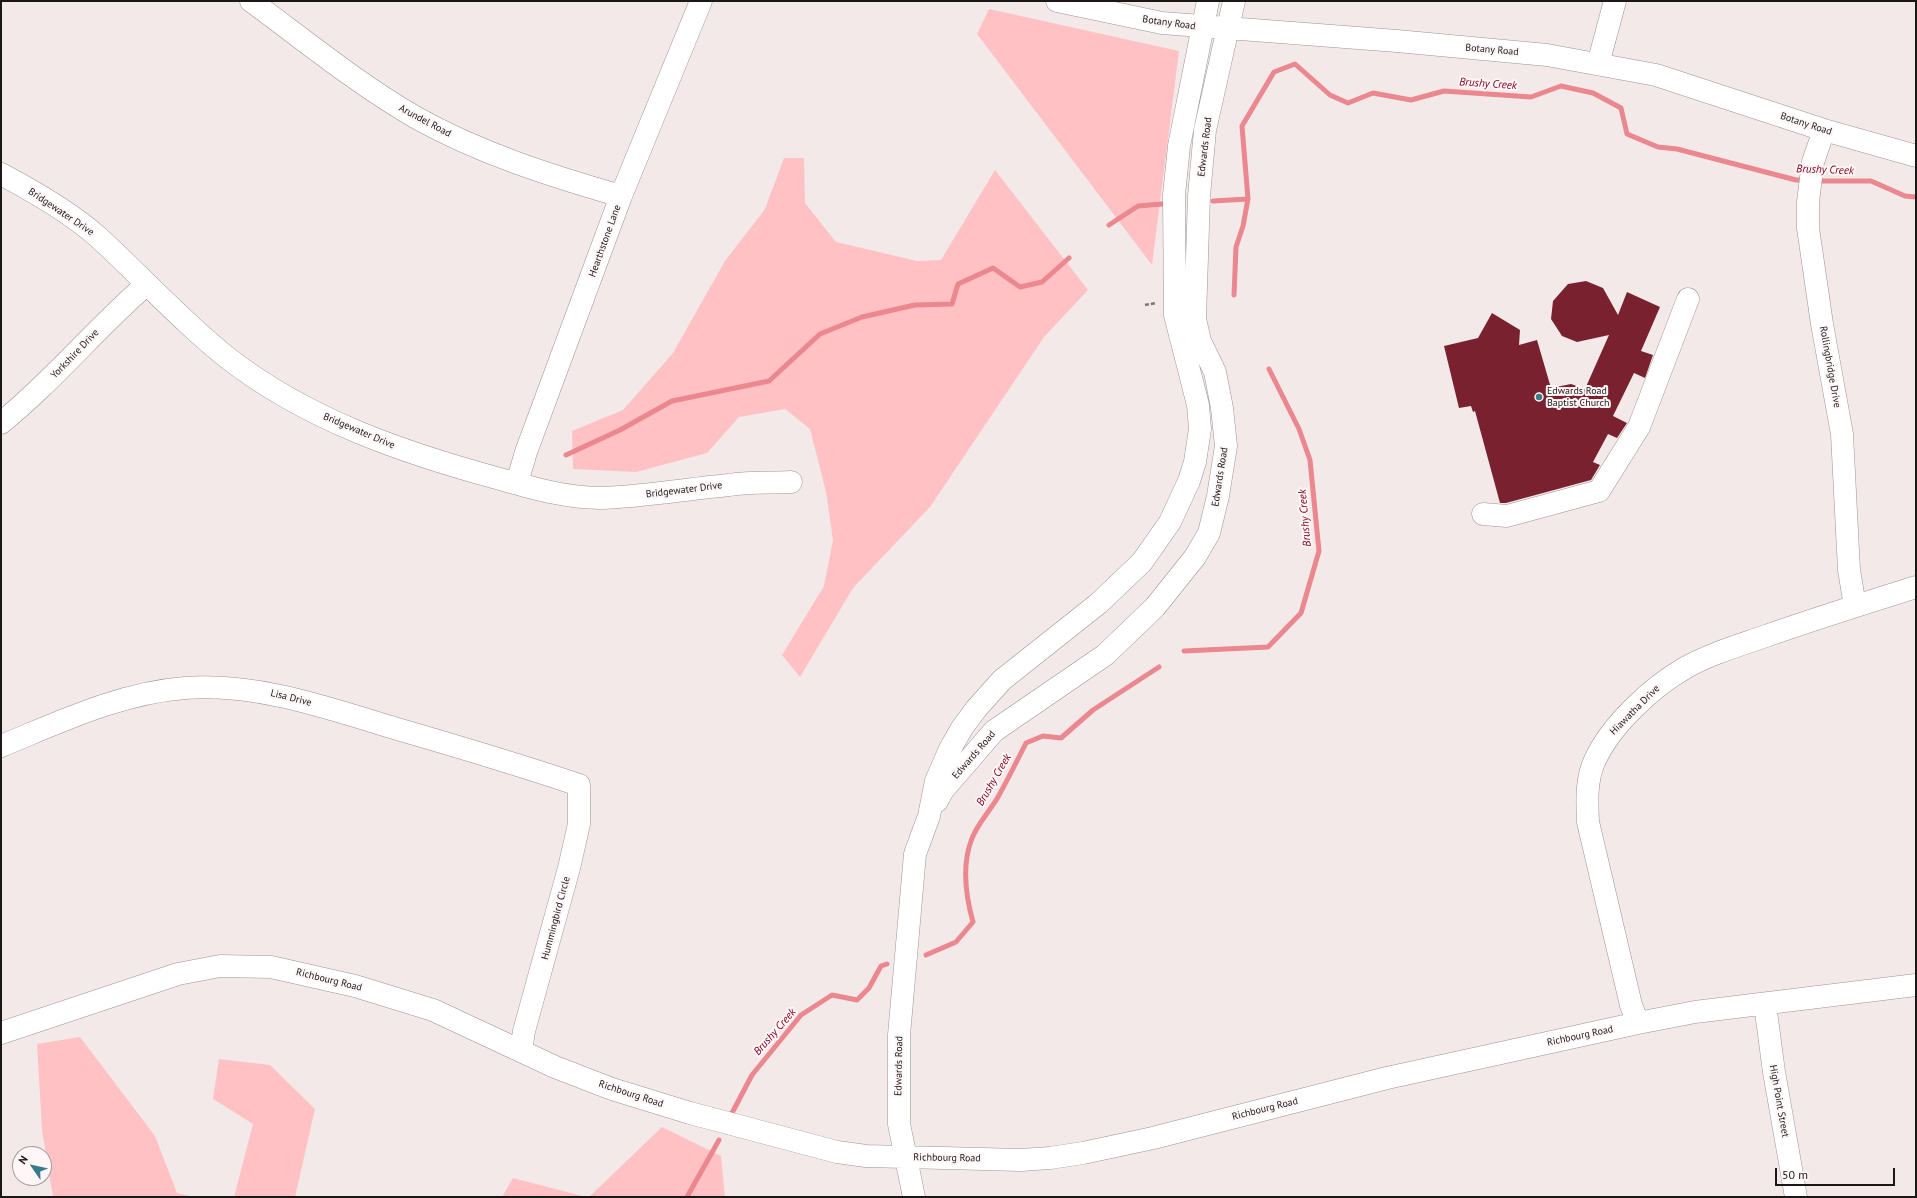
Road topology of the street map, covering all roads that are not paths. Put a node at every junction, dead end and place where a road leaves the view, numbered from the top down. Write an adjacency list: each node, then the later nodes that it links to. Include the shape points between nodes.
1 (251, 1): 13 (street, Arundel Road, via 415,117 528,168)
2 (701, 1): 13 (street, Hearthstone Lane)
3 (1056, 1): 7 (street, Botany Road, via 1162,24)
4 (1208, 1): 7 (street, Edwards Road)
5 (1234, 1): 8 (street, Edwards Road)
6 (1615, 1): 9 (street)
7 (1202, 27): 8 (street, Botany Road); 24 (street, Edwards Road, via 1180,146 1174,195 1175,314 1198,405 1200,428 1199,445 1189,481 1166,529 1142,562 1099,603 1002,680 976,709 950,749 936,781)
8 (1227, 29): 9 (street, Botany Road, via 1397,41 1524,53); 24 (street, Edwards Road, via 1205,130 1199,196 1195,319 1200,342 1215,372 1226,446 1209,533 1195,557 1155,607 1105,655 994,730 944,790)
9 (1598, 64): 10 (street, Botany Road, via 1656,75)
10 (1824, 130): 11 (street, Botany Road); 21 (street, Rollingbridge Drive, via 1814,162 1809,194 1808,228 1842,434 1849,570)
11 (1916, 156)
12 (1, 174): 14 (street, Bridgewater Drive, via 84,226)
13 (621, 196): 18 (street, Hearthstone Lane, via 526,452)
14 (147, 284): 16 (street, Yorkshire Drive, via 122,305 45,385); 18 (street, Bridgewater Drive, via 229,358 302,406 346,428 392,446 457,468)
15 (1688, 299): 19 (street, via 1638,427 1599,491 1507,516)
16 (1, 423)
17 (791, 482): 18 (street, Bridgewater Drive, via 731,484 599,498 566,495)
18 (517, 484)
19 (1482, 514)
20 (1916, 587): 21 (street, Hiawatha Drive)
21 (1855, 606): 27 (street, Hiawatha Drive, via 1723,651 1685,668 1641,702 1605,741 1595,760 1587,800 1588,828 1631,1005)
22 (1, 746): 23 (street, Lisa Drive, via 99,707 142,695 184,688 222,687 263,691 307,702)
23 (579, 784): 29 (street, Hummingbird Circle, via 579,824 524,1031)
24 (929, 816): 30 (street, Edwards Road, via 916,854 899,1035 899,1124)
25 (1916, 985): 26 (street, Richbourg Road)
26 (1765, 1004): 27 (street, Richbourg Road, via 1695,1012); 32 (street, High Point Street)
27 (1638, 1023): 30 (street, Richbourg Road, via 1387,1078 1153,1138 1083,1153 1021,1160)
28 (1, 1033): 29 (street, Richbourg Road, via 178,974 220,966 246,965 316,976 392,997 433,1010)
29 (521, 1051): 30 (street, Richbourg Road, via 612,1089 690,1114 837,1152)
30 (906, 1157): 31 (street, Edwards Road)
31 (914, 1197)
32 (1796, 1197)

